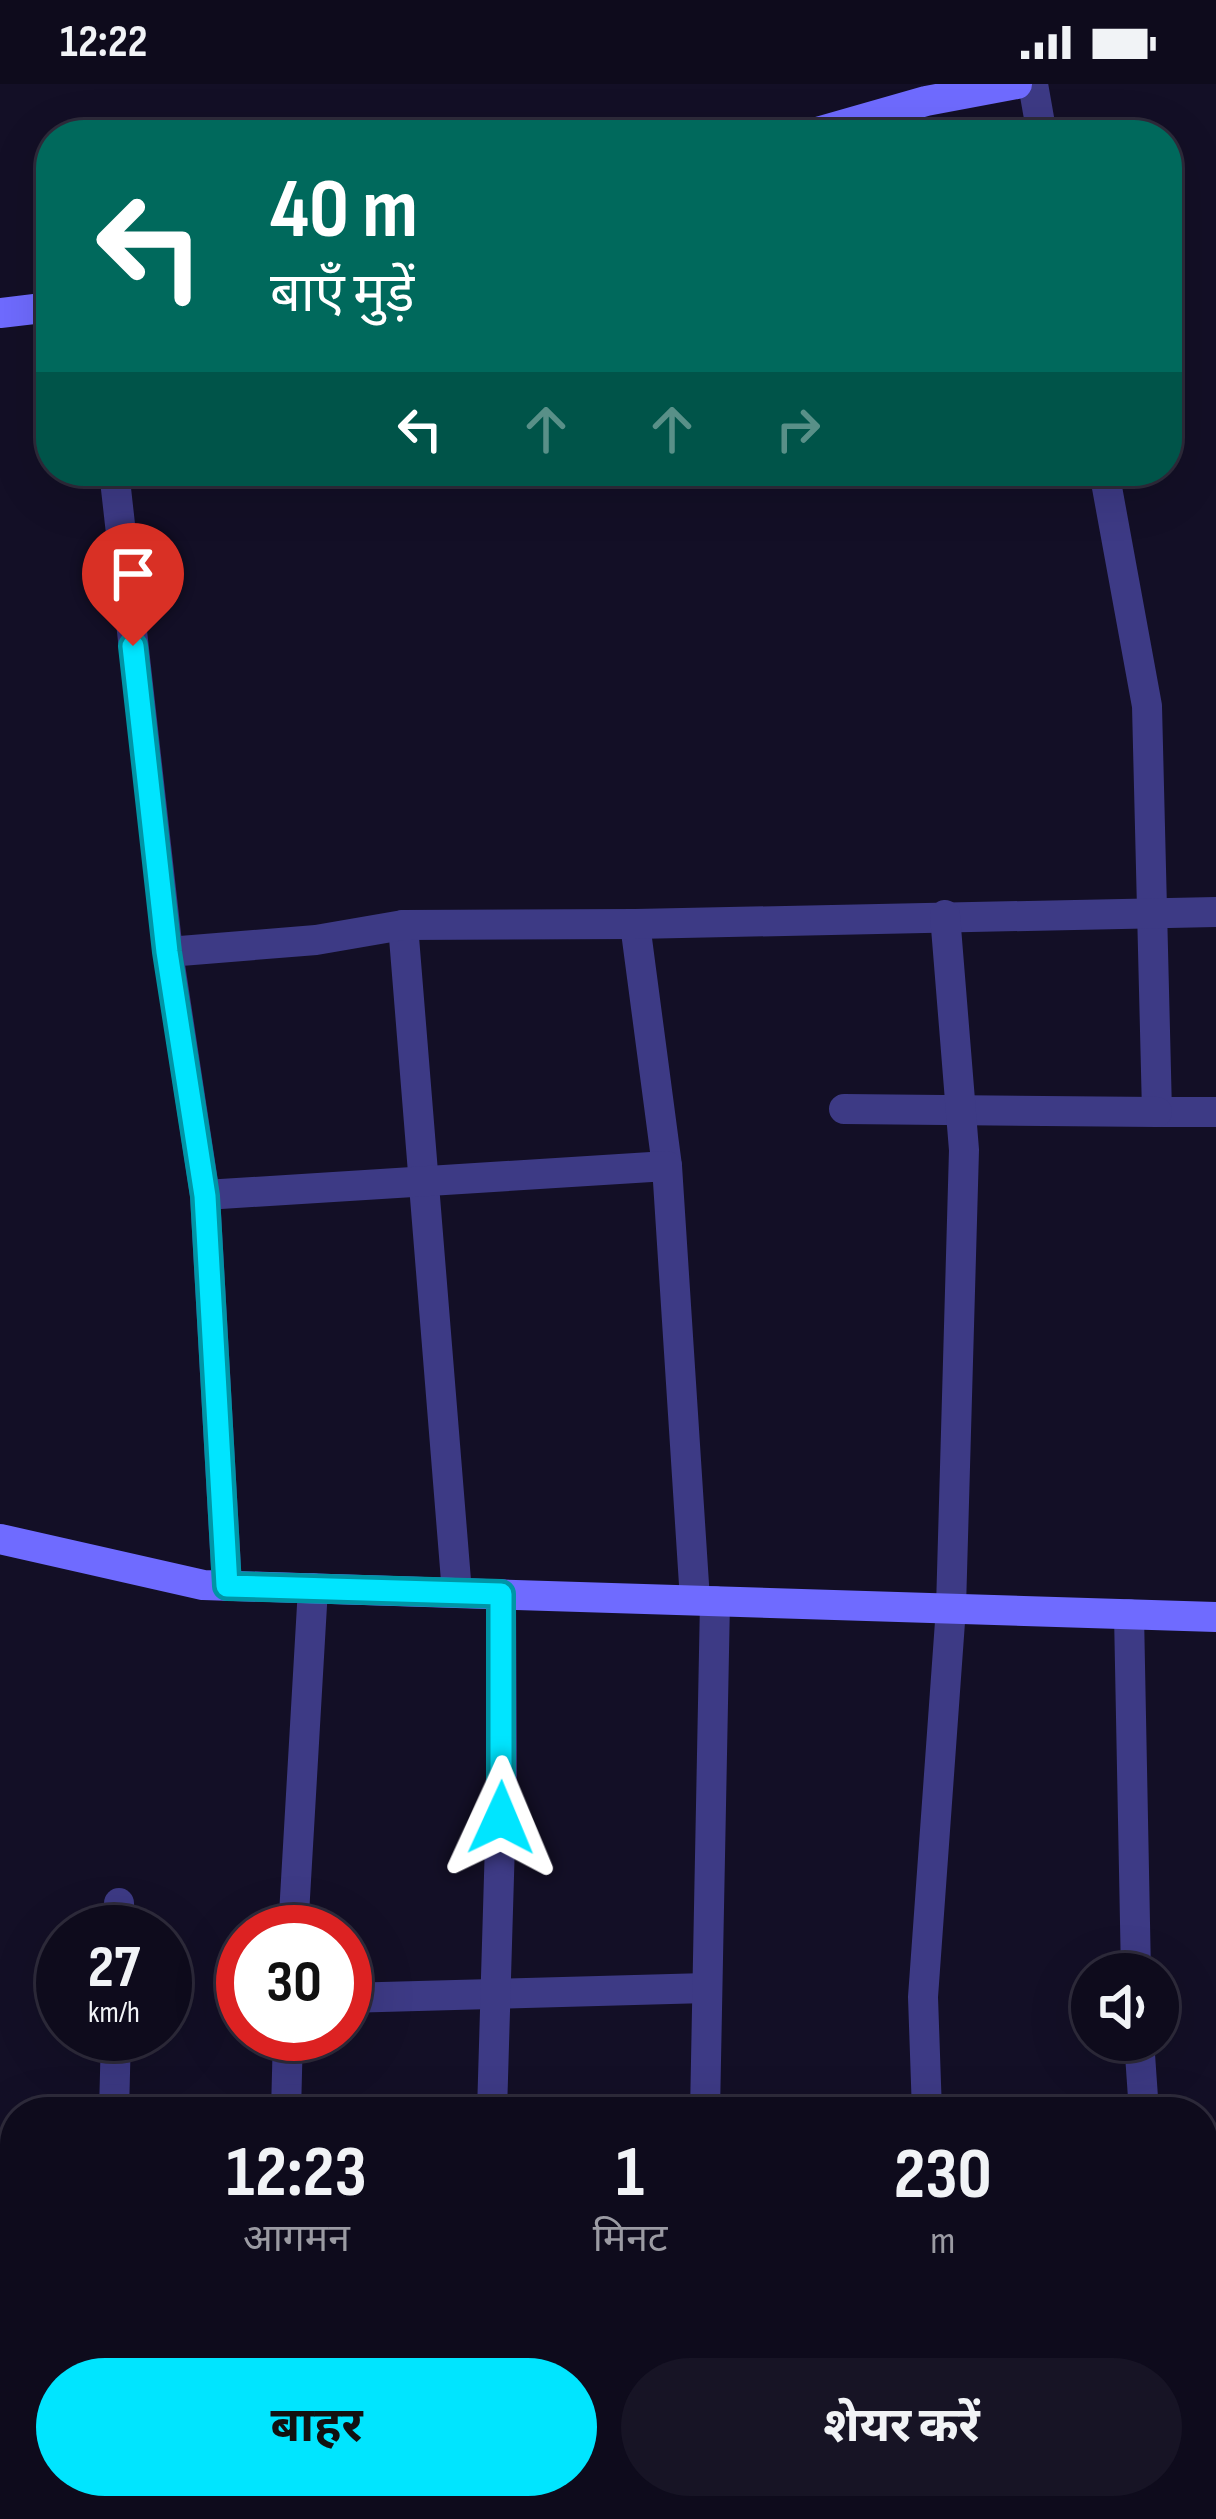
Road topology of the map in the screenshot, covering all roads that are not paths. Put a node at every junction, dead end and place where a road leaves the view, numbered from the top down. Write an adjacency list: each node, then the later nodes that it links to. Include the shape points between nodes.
1 (1017, 84): 3 (street)
2 (1033, 84): 4 (street)
3 (860, 120)
4 (1039, 120)
5 (36, 309): 6 (street)
6 (0, 314)
7 (116, 486): 14 (street)
8 (1107, 486): 9 (street, via 1147,706)
9 (1153, 911): 10 (street); 11 (street); 17 (street)
10 (1216, 912)
11 (945, 915): 12 (street); 16 (street)
12 (635, 924): 13 (street); 19 (street)
13 (403, 925): 14 (street); 20 (street)
14 (167, 952): 21 (street)
15 (844, 1109): 16 (street)
16 (963, 1111): 17 (street); 28 (street)
17 (1157, 1112): 18 (street)
18 (1216, 1112)
19 (667, 1166): 20 (street); 27 (street)
20 (426, 1182): 21 (street); 25 (street)
21 (205, 1196): 23 (street)
22 (0, 1539): 23 (street)
23 (227, 1586): 24 (street)
24 (313, 1588): 25 (street); 31 (street)
25 (457, 1593): 26 (street)
26 (501, 1594): 27 (street); 34 (street)
27 (705, 1601): 28 (street); 33 (street)
28 (951, 1608): 29 (street); 43 (street, via 922,1997)
29 (1129, 1614): 30 (street); 32 (street)
30 (1216, 1617)
31 (295, 1905)
32 (1136, 1953)
33 (707, 1988): 34 (street); 42 (street)
34 (496, 1994): 35 (street); 41 (street)
35 (372, 1997)
36 (115, 2061): 39 (street)
37 (287, 2061): 40 (street)
38 (1140, 2061): 44 (street)
39 (114, 2097)
40 (286, 2097)
41 (493, 2097)
42 (705, 2097)
43 (926, 2097)
44 (1143, 2097)

